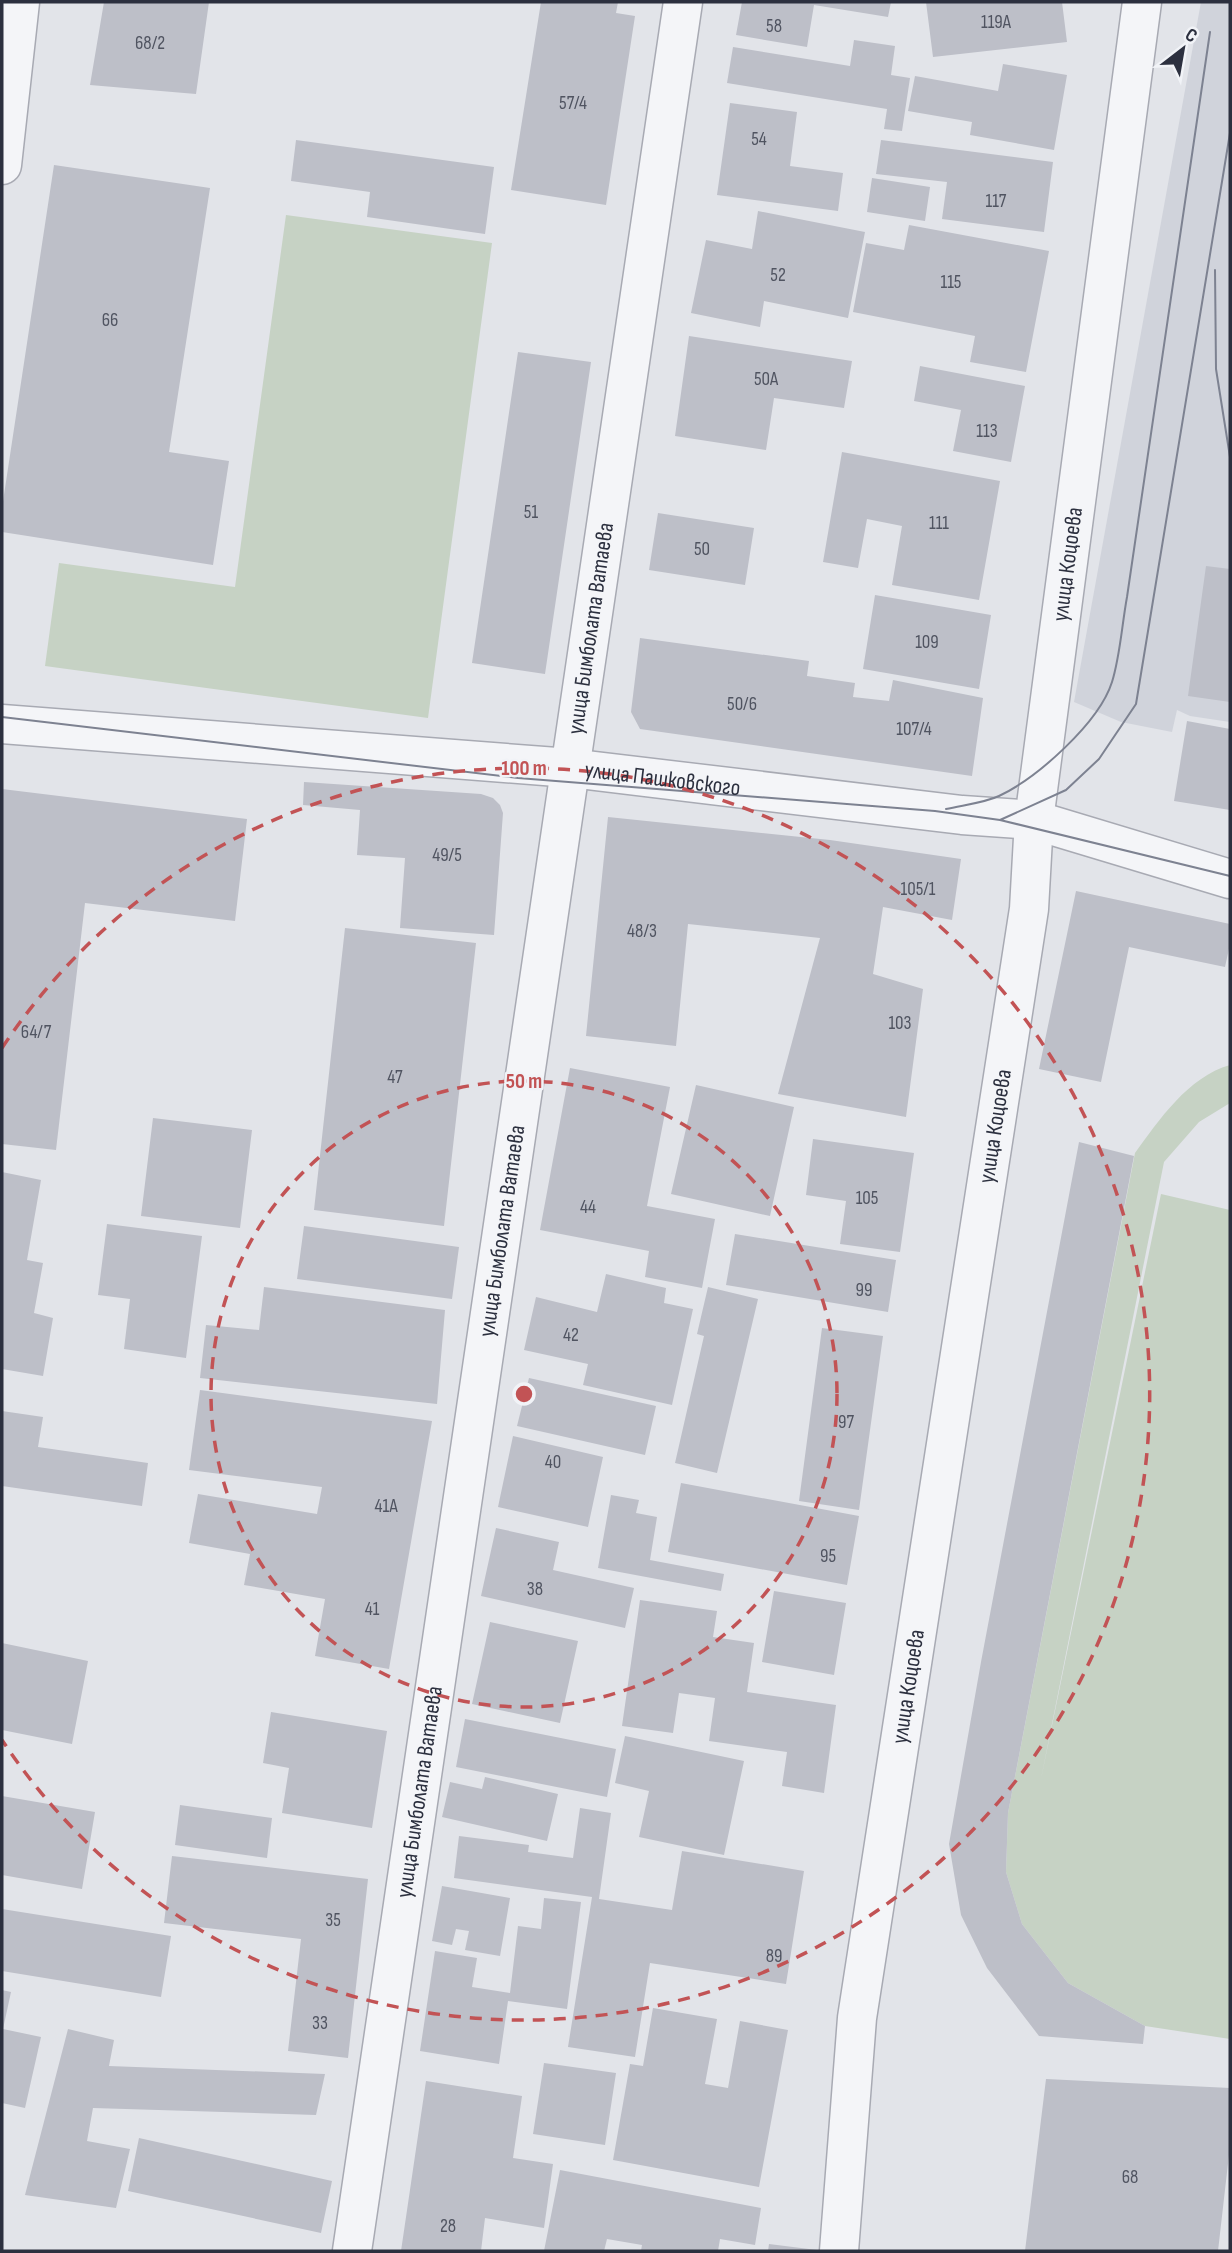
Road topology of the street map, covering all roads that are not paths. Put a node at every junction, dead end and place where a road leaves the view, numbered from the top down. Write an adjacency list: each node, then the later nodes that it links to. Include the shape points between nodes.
1 (20, 2): 4 (street)
2 (683, 2): 6 (street, улица Бимболата Ватаева)
3 (1142, 2): 7 (street, улица Коцоева)
4 (2, 165)
5 (2, 724): 6 (street, улица Пашковского)
6 (570, 768): 7 (street, улица Пашковского); 9 (street, улица Бимболата Ватаева)
7 (1034, 820): 8 (street, улица Пашковского); 10 (street, улица Коцоева, via 1029,909 857,2018)
8 (1230, 879)
9 (352, 2251)
10 (839, 2251)

